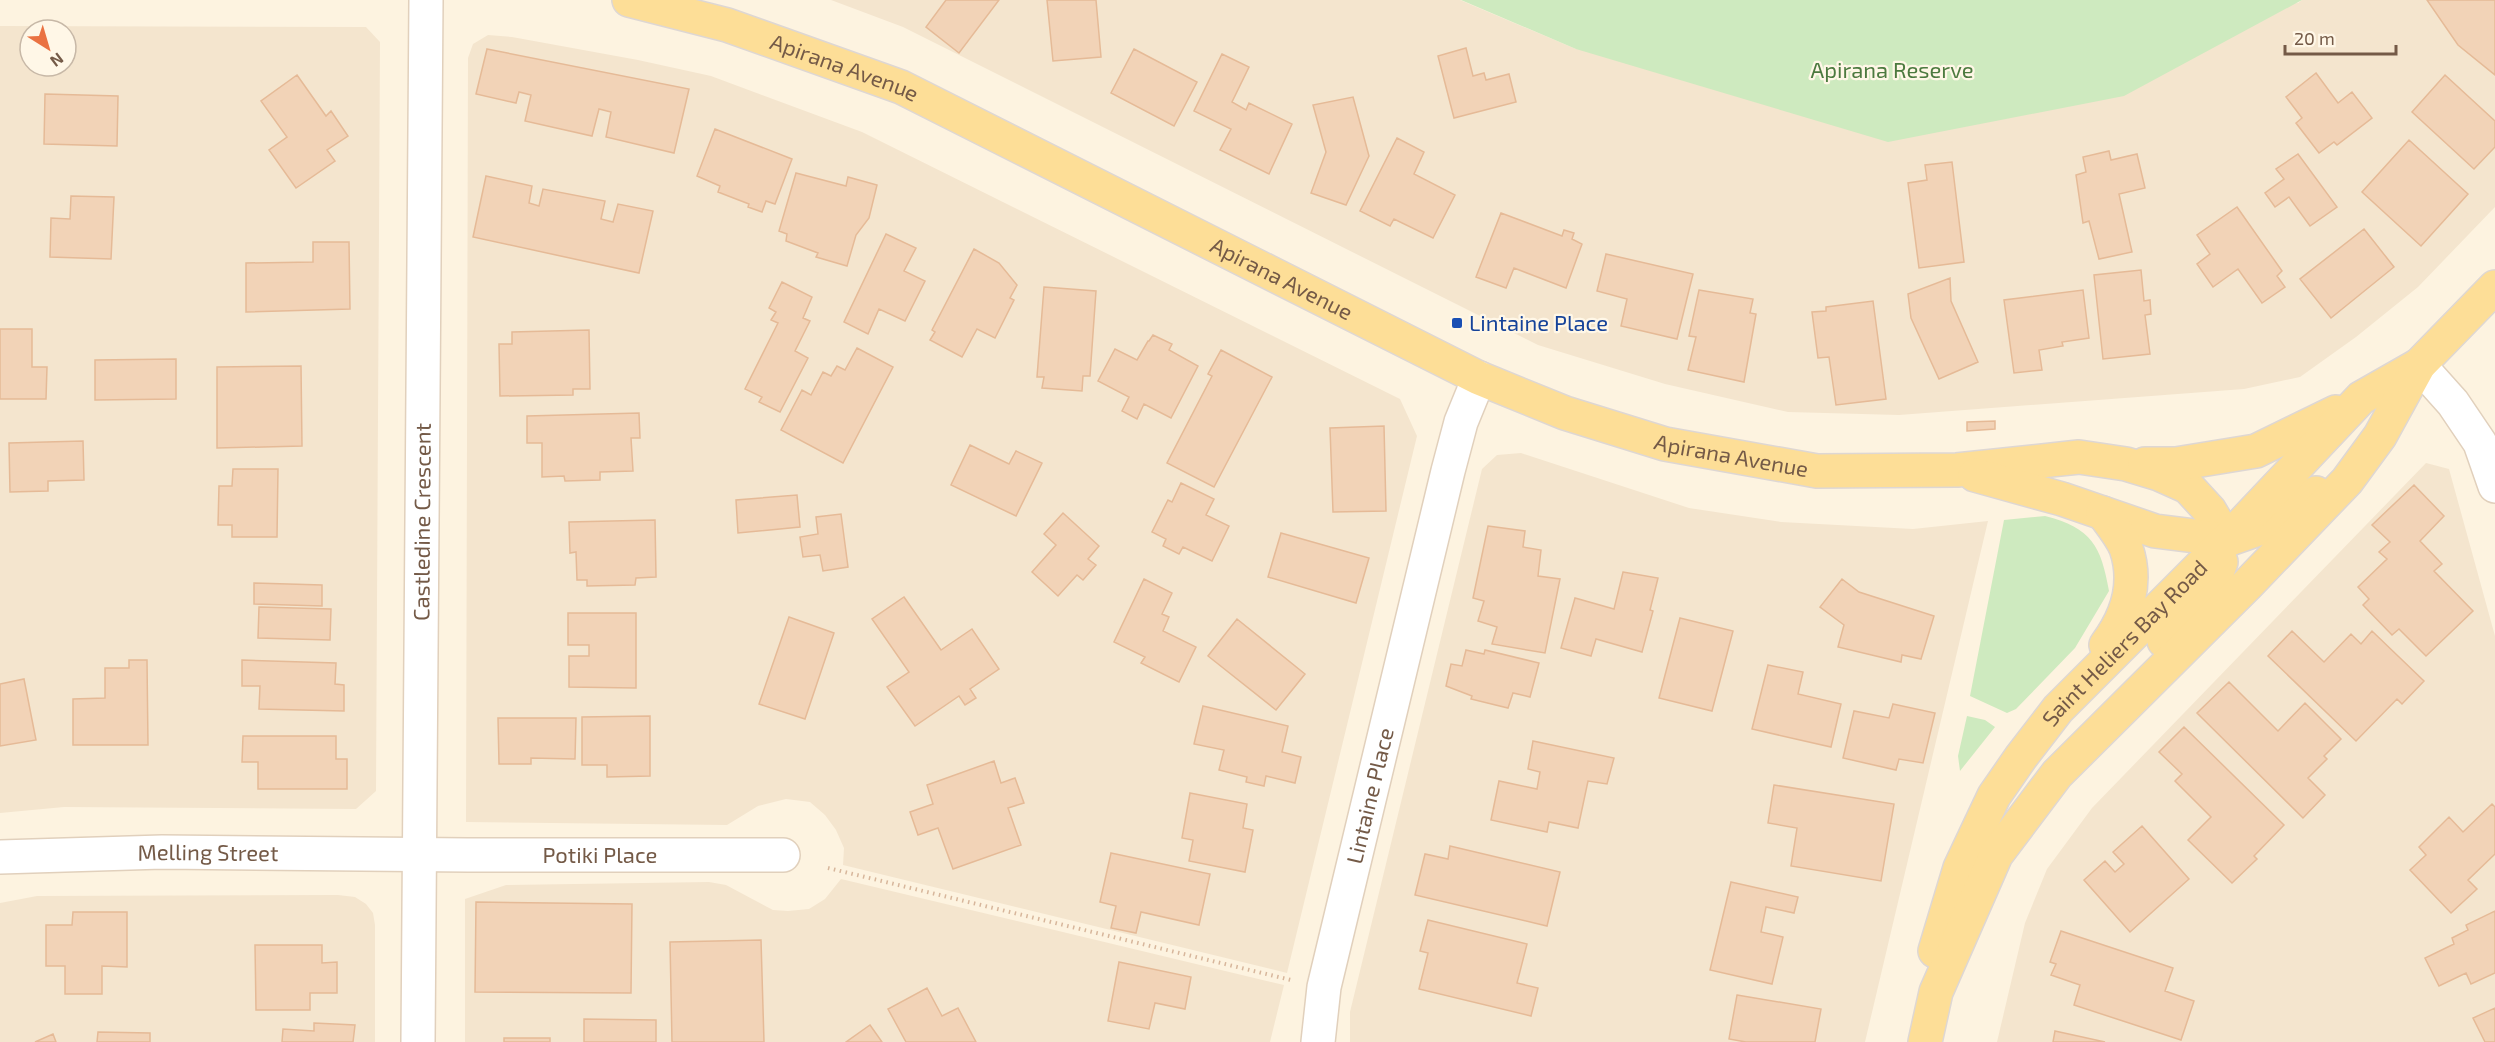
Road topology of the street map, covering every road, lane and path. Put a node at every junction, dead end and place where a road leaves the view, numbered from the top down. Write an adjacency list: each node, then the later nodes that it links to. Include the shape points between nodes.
1 (426, 0): 15 (street, Castledine Crescent)
2 (629, 0): 5 (main road, Apirana Avenue, via 727,25 901,87)
3 (2495, 287): 4 (main road, Saint Heliers Bay Road)
4 (2419, 365): 6 (main road, Saint Heliers Bay Road); 7 (main road, Saint Heliers Bay Road); 10 (street, via 2474,433)
5 (1479, 378): 9 (main road, Apirana Avenue, via 1565,413 1665,444 1817,471); 22 (street, Lintaine Place, via 1461,422 1448,471 1324,987)
6 (2361, 398): 8 (main road, via 2256,451 2176,464); 12 (main road, Saint Heliers Bay Road)
7 (2380, 436): 12 (main road, via 2294,509 2266,526); 14 (main road, Saint Heliers Bay Road, via 2340,489)
8 (2126, 464): 9 (main road, Apirana Avenue, via 2079,457); 12 (main road, Apirana Avenue, via 2188,487 2210,511)
9 (1957, 470): 11 (main road, Apirana Avenue)
10 (2495, 486)
11 (2103, 513): 12 (main road, Apirana Avenue, via 2155,531); 13 (main road, via 2126,548 2130,570 2127,610 2119,627)
12 (2227, 540): 13 (main road, Saint Heliers Bay Road); 14 (main road, via 2209,586)
13 (2058, 709): 20 (main road, Saint Heliers Bay Road, via 1995,796 1960,868 1935,946)
14 (2057, 774): 20 (main road, Saint Heliers Bay Road, via 1996,855)
15 (418, 855): 16 (street, Potiki Place); 17 (street, Melling Street, via 162,852); 21 (street, Castledine Crescent)
16 (783, 855)
17 (0, 857)
18 (828, 868): 19 (path)
19 (1292, 980)
20 (1936, 992): 23 (main road, Saint Heliers Bay Road)
21 (418, 1042)
22 (1318, 1042)
23 (1925, 1042)

